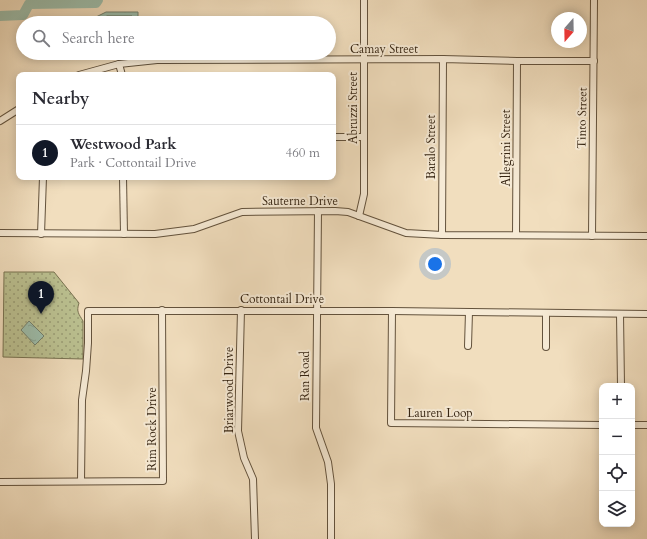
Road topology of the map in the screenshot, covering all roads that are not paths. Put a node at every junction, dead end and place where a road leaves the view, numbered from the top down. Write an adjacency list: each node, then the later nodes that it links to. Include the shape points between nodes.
1 (364, 0): 4 (street, Abruzzi Street)
2 (594, 0): 6 (street, Tinto Street)
3 (443, 59): 4 (street, Camay Street); 5 (street, Camay Street); 21 (street, Baralo Street)
4 (364, 60): 7 (street, Camay Street, via 157,60); 13 (street, Abruzzi Street)
5 (518, 61): 6 (street, Camay Street); 22 (street, Allegrini Street)
6 (594, 61): 23 (street, Tinto Street)
7 (119, 64): 8 (street, Camay Street); 9 (street)
8 (90, 72)
9 (121, 72)
10 (16, 111): 11 (street)
11 (0, 122)
12 (336, 137): 13 (street)
13 (364, 137): 17 (street, Abruzzi Street, via 364,194)
14 (43, 180): 19 (street)
15 (123, 180): 20 (street)
16 (318, 211): 17 (street, Sauterne Drive, via 335,211); 20 (street, Sauterne Drive, via 242,212 194,229 155,234); 27 (street, Ran Road)
17 (359, 216): 21 (street, Sauterne Drive, via 406,233)
18 (0, 233): 19 (street, Sauterne Drive)
19 (42, 234): 20 (street, Sauterne Drive)
20 (124, 234)
21 (442, 235): 22 (street, Sauterne Drive)
22 (516, 235): 23 (street, Sauterne Drive)
23 (592, 236): 24 (street, Sauterne Drive)
24 (647, 236)
25 (162, 310): 26 (street, Cottontail Drive); 40 (street, Cottontail Drive, via 88,311 88,349 82,400); 40 (street, Rim Rock Drive, via 163,481)
26 (241, 310): 27 (street, Cottontail Drive); 41 (street, Briarwood Drive, via 238,431 244,458 253,479)
27 (317, 310): 28 (street, Cottontail Drive); 42 (street, Ran Road, via 316,428 328,462 331,484)
28 (392, 311): 29 (street, Cottontail Drive); 36 (street, Lauren Loop, via 391,423)
29 (469, 312): 30 (street, Cottontail Drive); 33 (street)
30 (546, 313): 31 (street, Cottontail Drive); 34 (street)
31 (620, 314): 32 (street, Cottontail Drive); 35 (street)
32 (647, 314)
33 (468, 346)
34 (546, 347)
35 (621, 383)
36 (599, 425)
37 (635, 425): 38 (street)
38 (647, 425)
39 (0, 482): 40 (street, Rim Rock Drive)
40 (81, 482)
41 (255, 539)
42 (331, 539)

